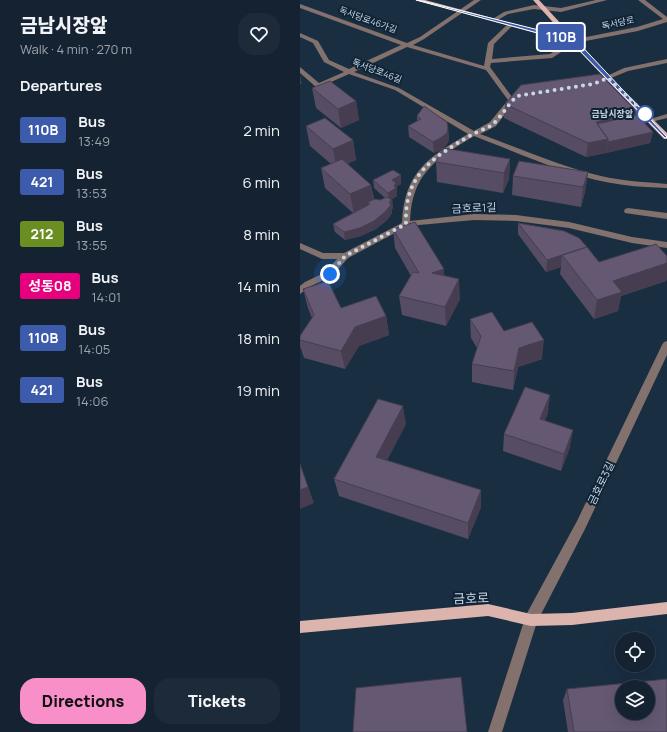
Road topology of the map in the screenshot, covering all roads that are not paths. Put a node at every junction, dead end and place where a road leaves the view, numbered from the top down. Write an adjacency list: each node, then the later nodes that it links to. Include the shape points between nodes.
1 (418, 0): 7 (main road, 독서당로)
2 (478, 0): 10 (street, 독서당로46가길)
3 (536, 0): 9 (main road)
4 (604, 0): 6 (street)
5 (641, 0): 12 (street)
6 (596, 1): 9 (street, via 561,10)
7 (434, 2): 10 (main road, 독서당로)
8 (300, 6): 16 (street, 독서당로46가길)
9 (545, 9): 11 (street, via 534,7 506,13); 15 (main road)
10 (463, 12): 11 (main road, 독서당로); 16 (street, 독서당로46가길)
11 (494, 20): 13 (main road, 독서당로)
12 (667, 20): 15 (street, 독서당로)
13 (512, 24): 15 (main road, 독서당로); 18 (street, via 491,43)
14 (300, 34): 20 (street, 독서당로46길, via 316,42 326,61)
15 (573, 40): 18 (street, 독서당로, via 552,56); 21 (main road)
16 (406, 45): 18 (street, 독서당로46가길); 20 (street, 독서당로46가길)
17 (667, 61): 21 (street, via 626,69)
18 (488, 65): 25 (street, via 514,98 493,124)
19 (300, 69): 20 (street, 독서당로46가길, via 318,86)
20 (350, 72): 25 (street, 독서당로46길, via 397,89)
21 (608, 78): 22 (street); 24 (main road)
22 (587, 85)
23 (667, 116): 24 (street)
24 (651, 120): 26 (main road)
25 (474, 134): 27 (street, 독서당로46길, via 599,178 624,183); 30 (street, via 424,168 410,189 405,212)
26 (667, 137)
27 (667, 186)
28 (628, 211): 29 (street)
29 (667, 216)
30 (406, 224): 31 (street, 금호로1길, via 474,217 516,218 568,225 632,240); 33 (street, 금호로1길)
31 (667, 245)
32 (300, 246): 33 (street, via 322,256)
33 (345, 256): 34 (street, 금호로1길, via 330,274 308,284)
34 (300, 291)
35 (667, 344): 37 (street, 금호로3길, via 581,525)
36 (667, 608): 37 (main road, 금호로, via 572,619)
37 (531, 620): 38 (main road, 금호로, via 488,610); 39 (street, 금호로3길)
38 (300, 627)
39 (495, 732)

